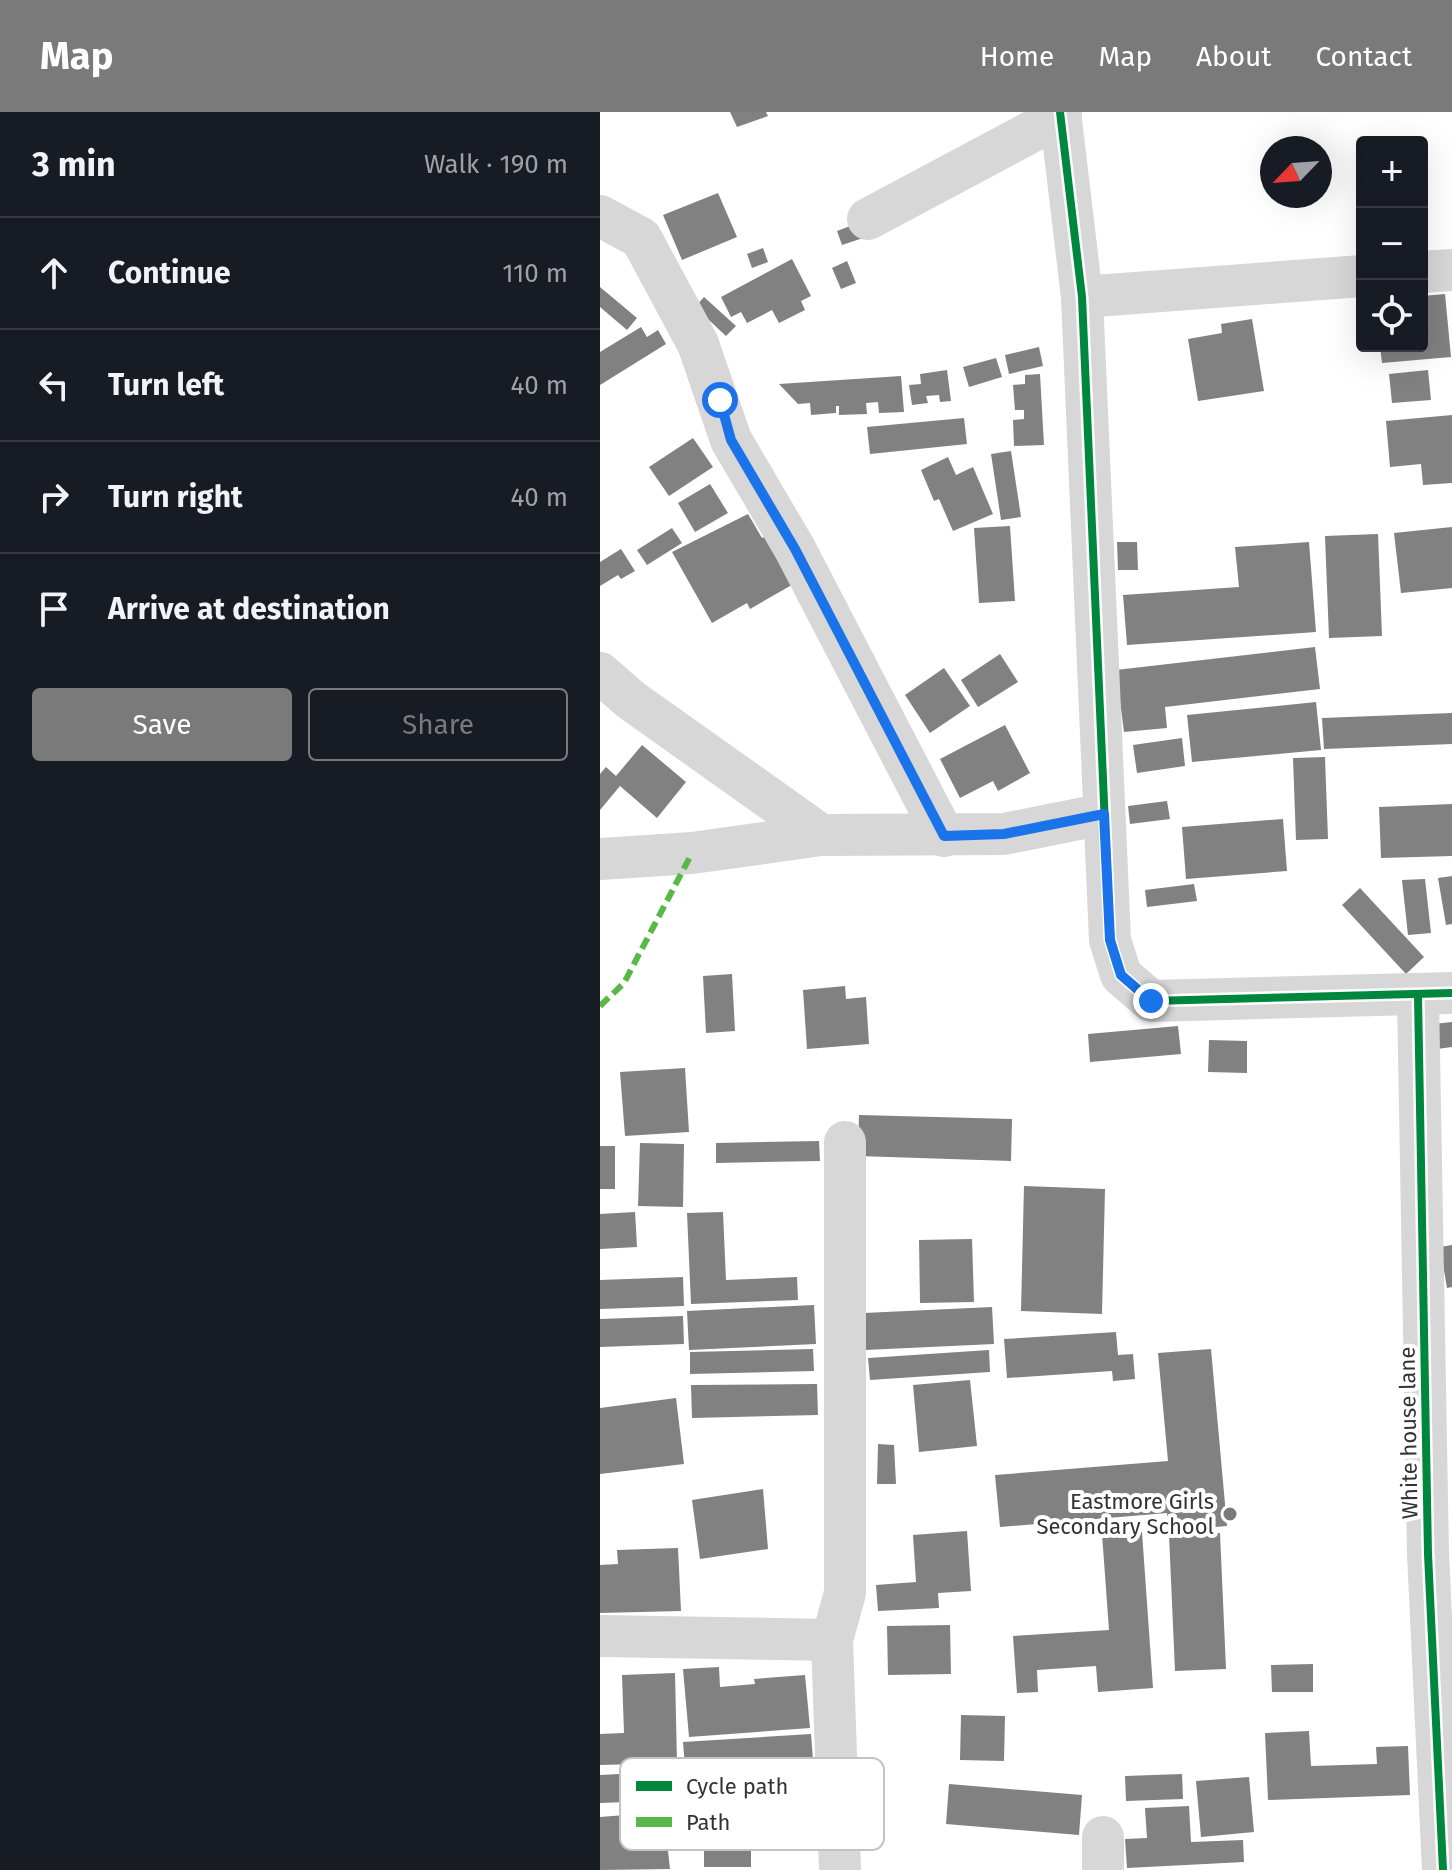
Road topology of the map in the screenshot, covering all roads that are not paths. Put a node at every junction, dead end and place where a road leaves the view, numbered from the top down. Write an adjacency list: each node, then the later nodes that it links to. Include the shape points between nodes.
1 (1060, 114): 3 (street); 7 (street)
2 (600, 216): 11 (street, via 641,238 698,344 731,440 795,549)
3 (868, 219)
4 (1452, 270): 5 (street)
5 (1428, 272)
6 (1356, 276): 7 (street)
7 (1082, 297): 9 (street)
8 (600, 673): 10 (street)
9 (1104, 814): 11 (street, via 1004,834); 13 (street, via 1110,940 1121,975 1151,1001)
10 (821, 835): 11 (street); 12 (street)
11 (944, 836)
12 (600, 859)
13 (1435, 994): 15 (street, White house lane)
14 (845, 1142): 17 (street, via 845,1593)
15 (1440, 1552): 18 (street, White house lane)
16 (600, 1636): 17 (street)
17 (832, 1640): 19 (street)
18 (1444, 1737): 22 (street, White house lane)
19 (836, 1758)
20 (839, 1850): 21 (street)
21 (840, 1870)
22 (1443, 1870)

